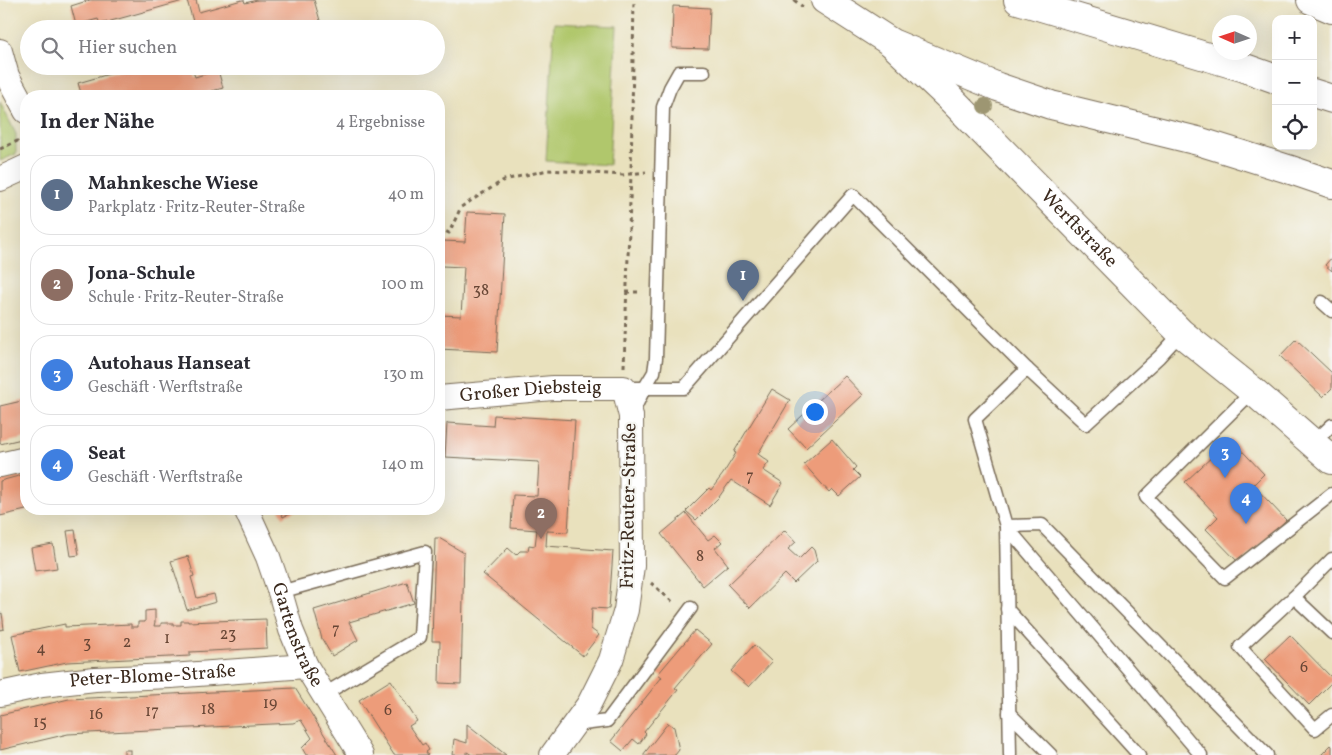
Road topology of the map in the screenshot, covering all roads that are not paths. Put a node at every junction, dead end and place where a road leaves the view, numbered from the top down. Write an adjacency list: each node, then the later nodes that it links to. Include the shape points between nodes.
1 (826, 0): 5 (main road, Werftstraße)
2 (1018, 0): 9 (main road)
3 (1311, 0): 4 (main road)
4 (1332, 9)
5 (892, 43): 15 (main road, via 1024,97 1198,141); 18 (main road, Werftstraße)
6 (0, 51): 8 (street)
7 (704, 72): 20 (lane, via 679,72 663,107 656,358 654,372)
8 (3, 78): 12 (street)
9 (1272, 78)
10 (1317, 94): 11 (main road)
11 (1332, 99)
12 (20, 103)
13 (20, 170): 14 (street)
14 (0, 179)
15 (1332, 184)
16 (1322, 302): 17 (lane)
17 (1332, 311)
18 (1181, 333): 19 (lane, via 1086,424); 21 (main road, Werftstraße)
19 (1027, 369): 20 (lane, via 853,195 684,388); 28 (lane, via 975,419)
20 (634, 388): 22 (street, Großer Diebsteig, via 553,388); 40 (street, Fritz-Reuter-Straße, via 631,416 632,566 626,610 610,660)
21 (1253, 391): 23 (main road, Werftstraße); 26 (lane, via 1146,497 1225,578)
22 (445, 397)
23 (1326, 443)
24 (20, 461): 25 (street)
25 (0, 465)
26 (1332, 494)
27 (249, 515): 30 (street, Gartenstraße)
28 (1006, 526): 32 (lane); 46 (lane); 47 (lane, via 1042,525)
29 (1332, 559): 31 (lane)
30 (280, 592): 35 (street, Gartenstraße); 37 (lane, via 425,552 420,637)
31 (1294, 597): 34 (lane); 39 (lane, via 1240,647 1315,728)
32 (1008, 609): 38 (lane); 45 (lane)
33 (689, 611): 40 (lane, via 607,721)
34 (1332, 634)
35 (306, 666): 36 (street, Peter-Blome-Straße, via 95,679); 37 (street, Gartenstraße)
36 (0, 694)
37 (324, 695): 41 (street, Gartenstraße)
38 (1009, 713): 43 (lane); 44 (lane)
39 (1332, 715)
40 (575, 725): 42 (street, Fritz-Reuter-Straße)
41 (361, 755)
42 (552, 755)
43 (1010, 755)
44 (1052, 755)
45 (1139, 755)
46 (1200, 755)
47 (1267, 755)

